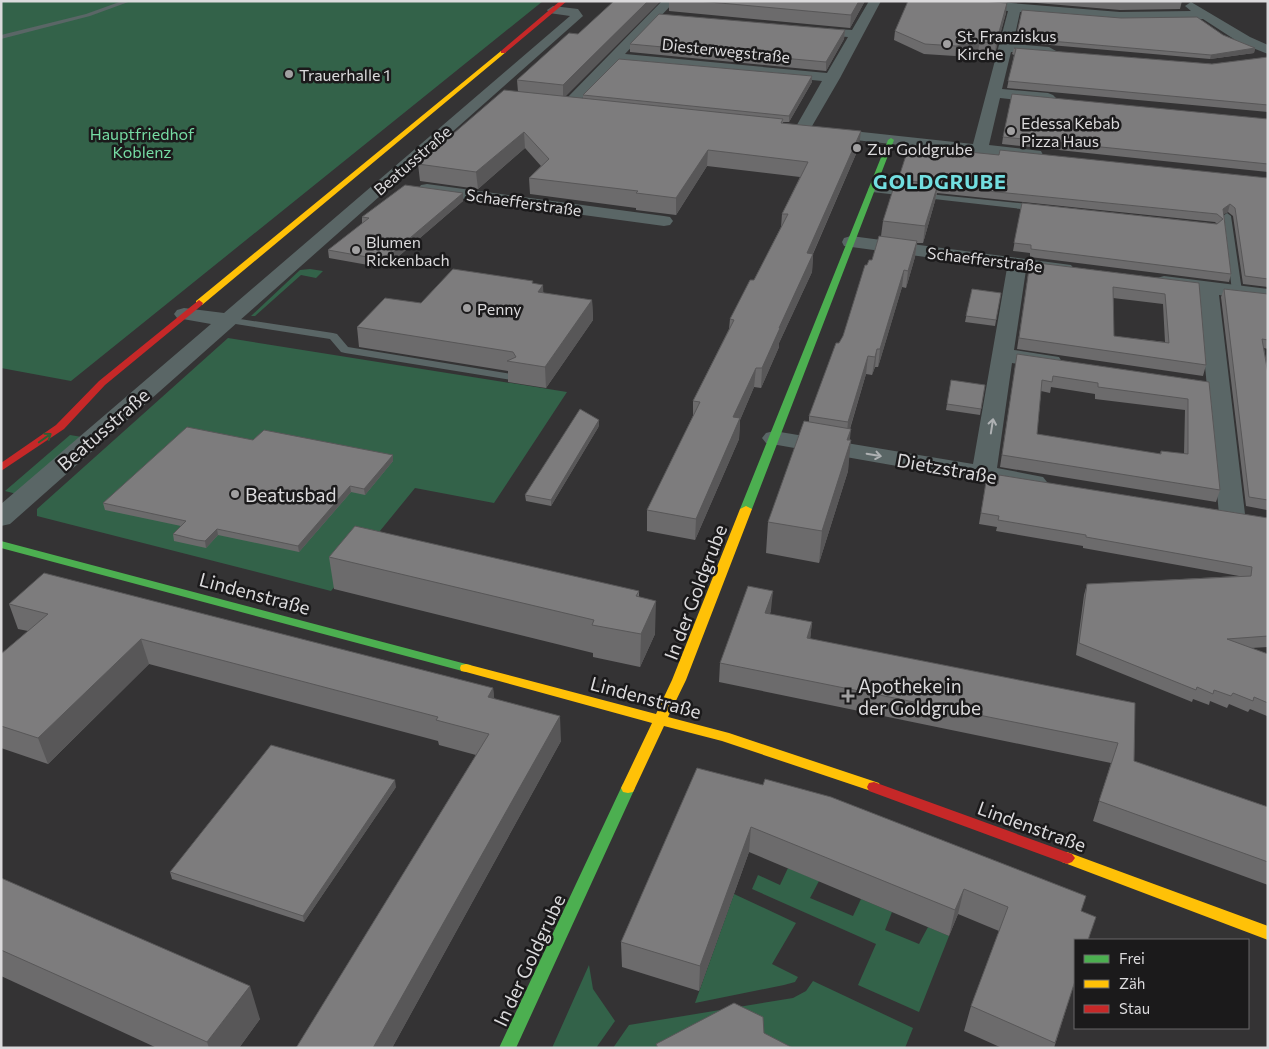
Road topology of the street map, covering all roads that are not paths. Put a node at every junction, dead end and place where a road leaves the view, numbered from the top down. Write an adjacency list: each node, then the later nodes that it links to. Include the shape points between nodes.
1 (128, 1): 13 (lane, via 88,15)
2 (669, 1): 9 (street)
3 (875, 1): 12 (street)
4 (938, 1): 7 (street)
5 (1184, 1): 8 (street)
6 (559, 6): 29 (street, Beatusstraße, via 577,16 494,97); 41 (street, Beatusstraße)
7 (1015, 7): 8 (street, via 1131,16); 14 (street)
8 (1204, 15): 15 (street)
9 (654, 16): 10 (street); 17 (street)
10 (674, 18)
11 (799, 29): 12 (street)
12 (856, 34): 20 (street)
13 (1, 37)
14 (1005, 47): 16 (street); 21 (street)
15 (1268, 50)
16 (1064, 52)
17 (615, 57): 20 (street, Diesterwegstraße); 24 (street)
18 (1268, 57): 19 (street)
19 (1250, 60)
20 (833, 78): 26 (street, via 795,130)
21 (994, 93): 22 (street); 27 (street)
22 (1062, 100)
23 (550, 103): 24 (street)
24 (568, 105): 25 (street)
25 (588, 108)
26 (891, 140): 27 (street); 30 (street, In der Goldgrube)
27 (980, 149): 28 (street)
28 (1050, 156)
29 (384, 183): 33 (street, Schaefferstraße); 42 (street, Beatusstraße)
30 (872, 190): 31 (lane); 34 (street, In der Goldgrube)
31 (1051, 209)
32 (1227, 216): 39 (lane)
33 (664, 221)
34 (851, 242): 35 (street, Schaefferstraße); 49 (street, In der Goldgrube)
35 (1017, 263): 36 (street, Schaefferstraße); 43 (street)
36 (1084, 272)
37 (1150, 280): 38 (street)
38 (1208, 288): 39 (street); 54 (street, via 1208,385)
39 (1237, 291): 40 (street)
40 (1268, 295)
41 (184, 314): 42 (street); 46 (street, Beatusstraße)
42 (228, 320): 45 (lane, via 333,336 345,350); 55 (street, Beatusstraße)
43 (1003, 354): 44 (street); 51 (street, one-way to 43)
44 (1071, 365)
45 (511, 377)
46 (102, 383): 47 (street, Beatusstraße); 50 (street, Beatusstraße, one-way to 46, via 60,427)
47 (62, 408)
48 (26, 437): 50 (street, Beatusstraße)
49 (774, 438): 51 (street, Dietzstraße, one-way to 51); 58 (street, In der Goldgrube)
50 (1, 467)
51 (984, 474): 52 (street, Dietzstraße)
52 (1061, 486)
53 (1204, 510): 54 (street)
54 (1232, 514): 56 (street)
55 (1, 518)
56 (1259, 518)
57 (1, 544): 58 (street, Lindenstraße)
58 (662, 720): 59 (street, Lindenstraße, via 724,737 905,798); 60 (street, In der Goldgrube)
59 (1268, 933)
60 (507, 1048)

